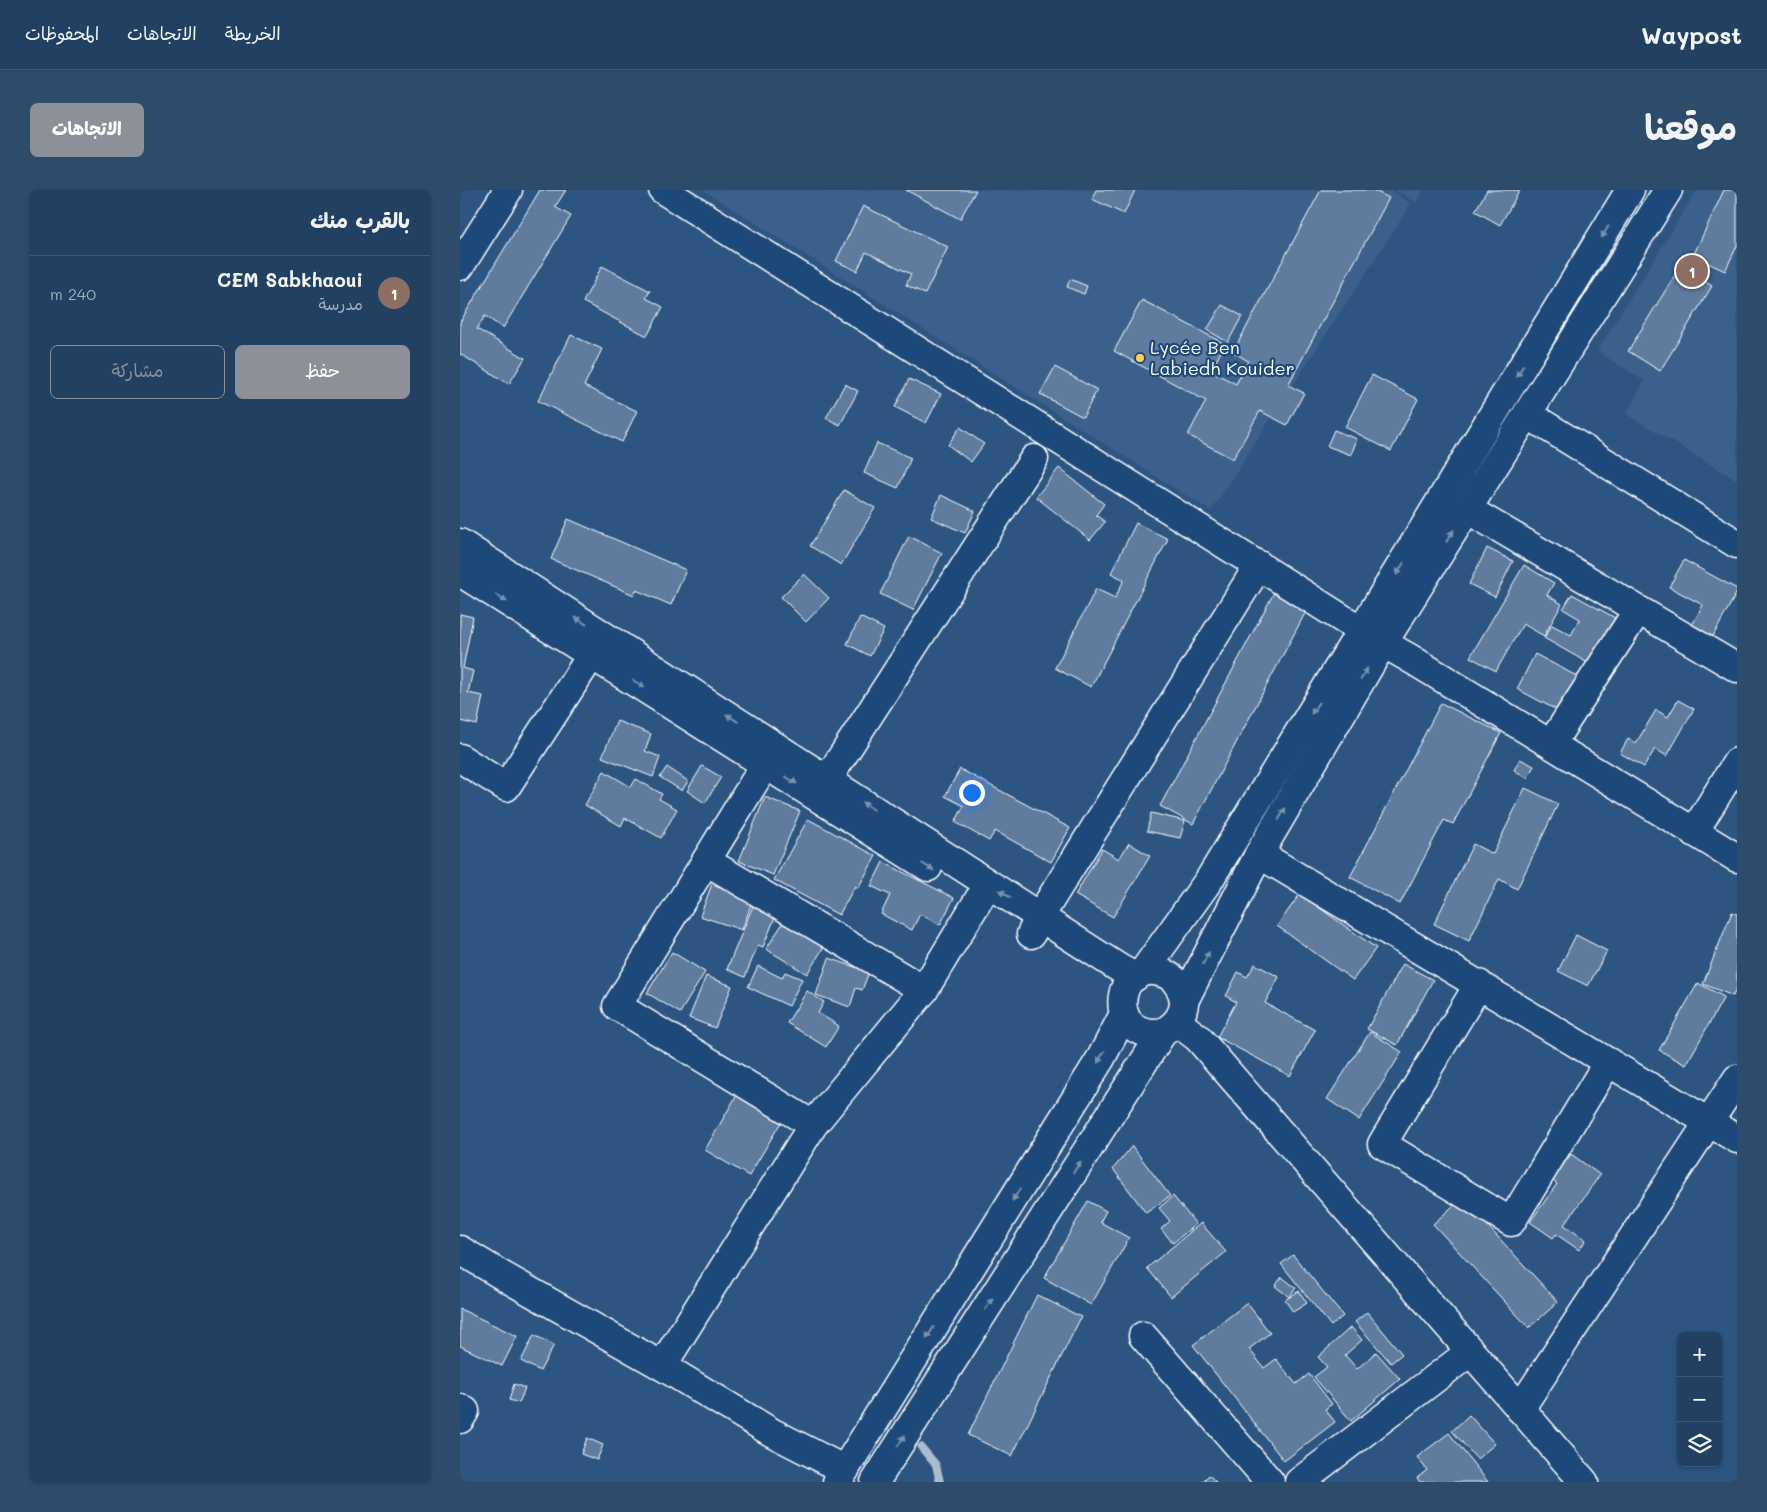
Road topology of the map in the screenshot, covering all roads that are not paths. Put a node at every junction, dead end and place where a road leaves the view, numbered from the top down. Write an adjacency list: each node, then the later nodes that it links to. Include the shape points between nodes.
1 (508, 190): 5 (street)
2 (663, 190): 11 (street)
3 (1630, 190): 14 (street, one-way to 14)
4 (1668, 190): 6 (street)
5 (460, 266)
6 (1527, 414): 8 (street); 10 (street)
7 (1034, 459): 21 (street)
8 (1467, 509): 13 (street); 14 (street, one-way to 8)
9 (460, 542): 15 (street, one-way to 9)
10 (1737, 544)
11 (1259, 565): 14 (street); 27 (street)
12 (460, 572): 15 (street, one-way to 15)
13 (1638, 610): 16 (street); 17 (street)
14 (1372, 637): 17 (street); 23 (street, one-way to 14); 29 (street, one-way to 29, via 1209,880)
15 (598, 645): 18 (street); 19 (street, via 506,787)
16 (1737, 668)
17 (1551, 744): 22 (street)
18 (771, 755): 21 (street); 25 (street); 26 (street, one-way to 26)
19 (460, 758)
20 (1737, 762): 22 (street)
21 (827, 780): 27 (street, one-way to 21)
22 (1694, 832): 24 (street)
23 (1259, 854): 28 (street); 31 (street, one-way to 23)
24 (1737, 858)
25 (706, 860): 30 (street); 35 (street, via 617,1006)
26 (979, 899): 27 (street); 30 (street)
27 (1035, 925): 29 (street, via 1119,968)
28 (1479, 984): 32 (street); 32 (street, via 1382,1144 1511,1222)
29 (1131, 989): 31 (street, via 1128,1022 1136,1029 1144,1033); 31 (street, via 1155,971 1166,974 1182,990); 44 (street, one-way to 44, via 1101,1058)
30 (924, 990): 35 (street)
31 (1175, 1018): 39 (street, via 1198,1038); 45 (street, one-way to 31)
32 (1608, 1062): 34 (street)
33 (1737, 1079): 34 (street)
34 (1709, 1122): 36 (street); 42 (street)
35 (813, 1124): 40 (street)
36 (1737, 1138)
37 (460, 1250): 40 (street)
38 (1143, 1336): 46 (street)
39 (1470, 1352): 42 (street); 47 (street)
40 (662, 1366): 44 (street)
41 (460, 1408): 43 (street, via 465,1411)
42 (1520, 1409): 48 (street)
43 (460, 1419)
44 (841, 1476)
45 (875, 1482)
46 (1270, 1482)
47 (1299, 1482)
48 (1584, 1482)

